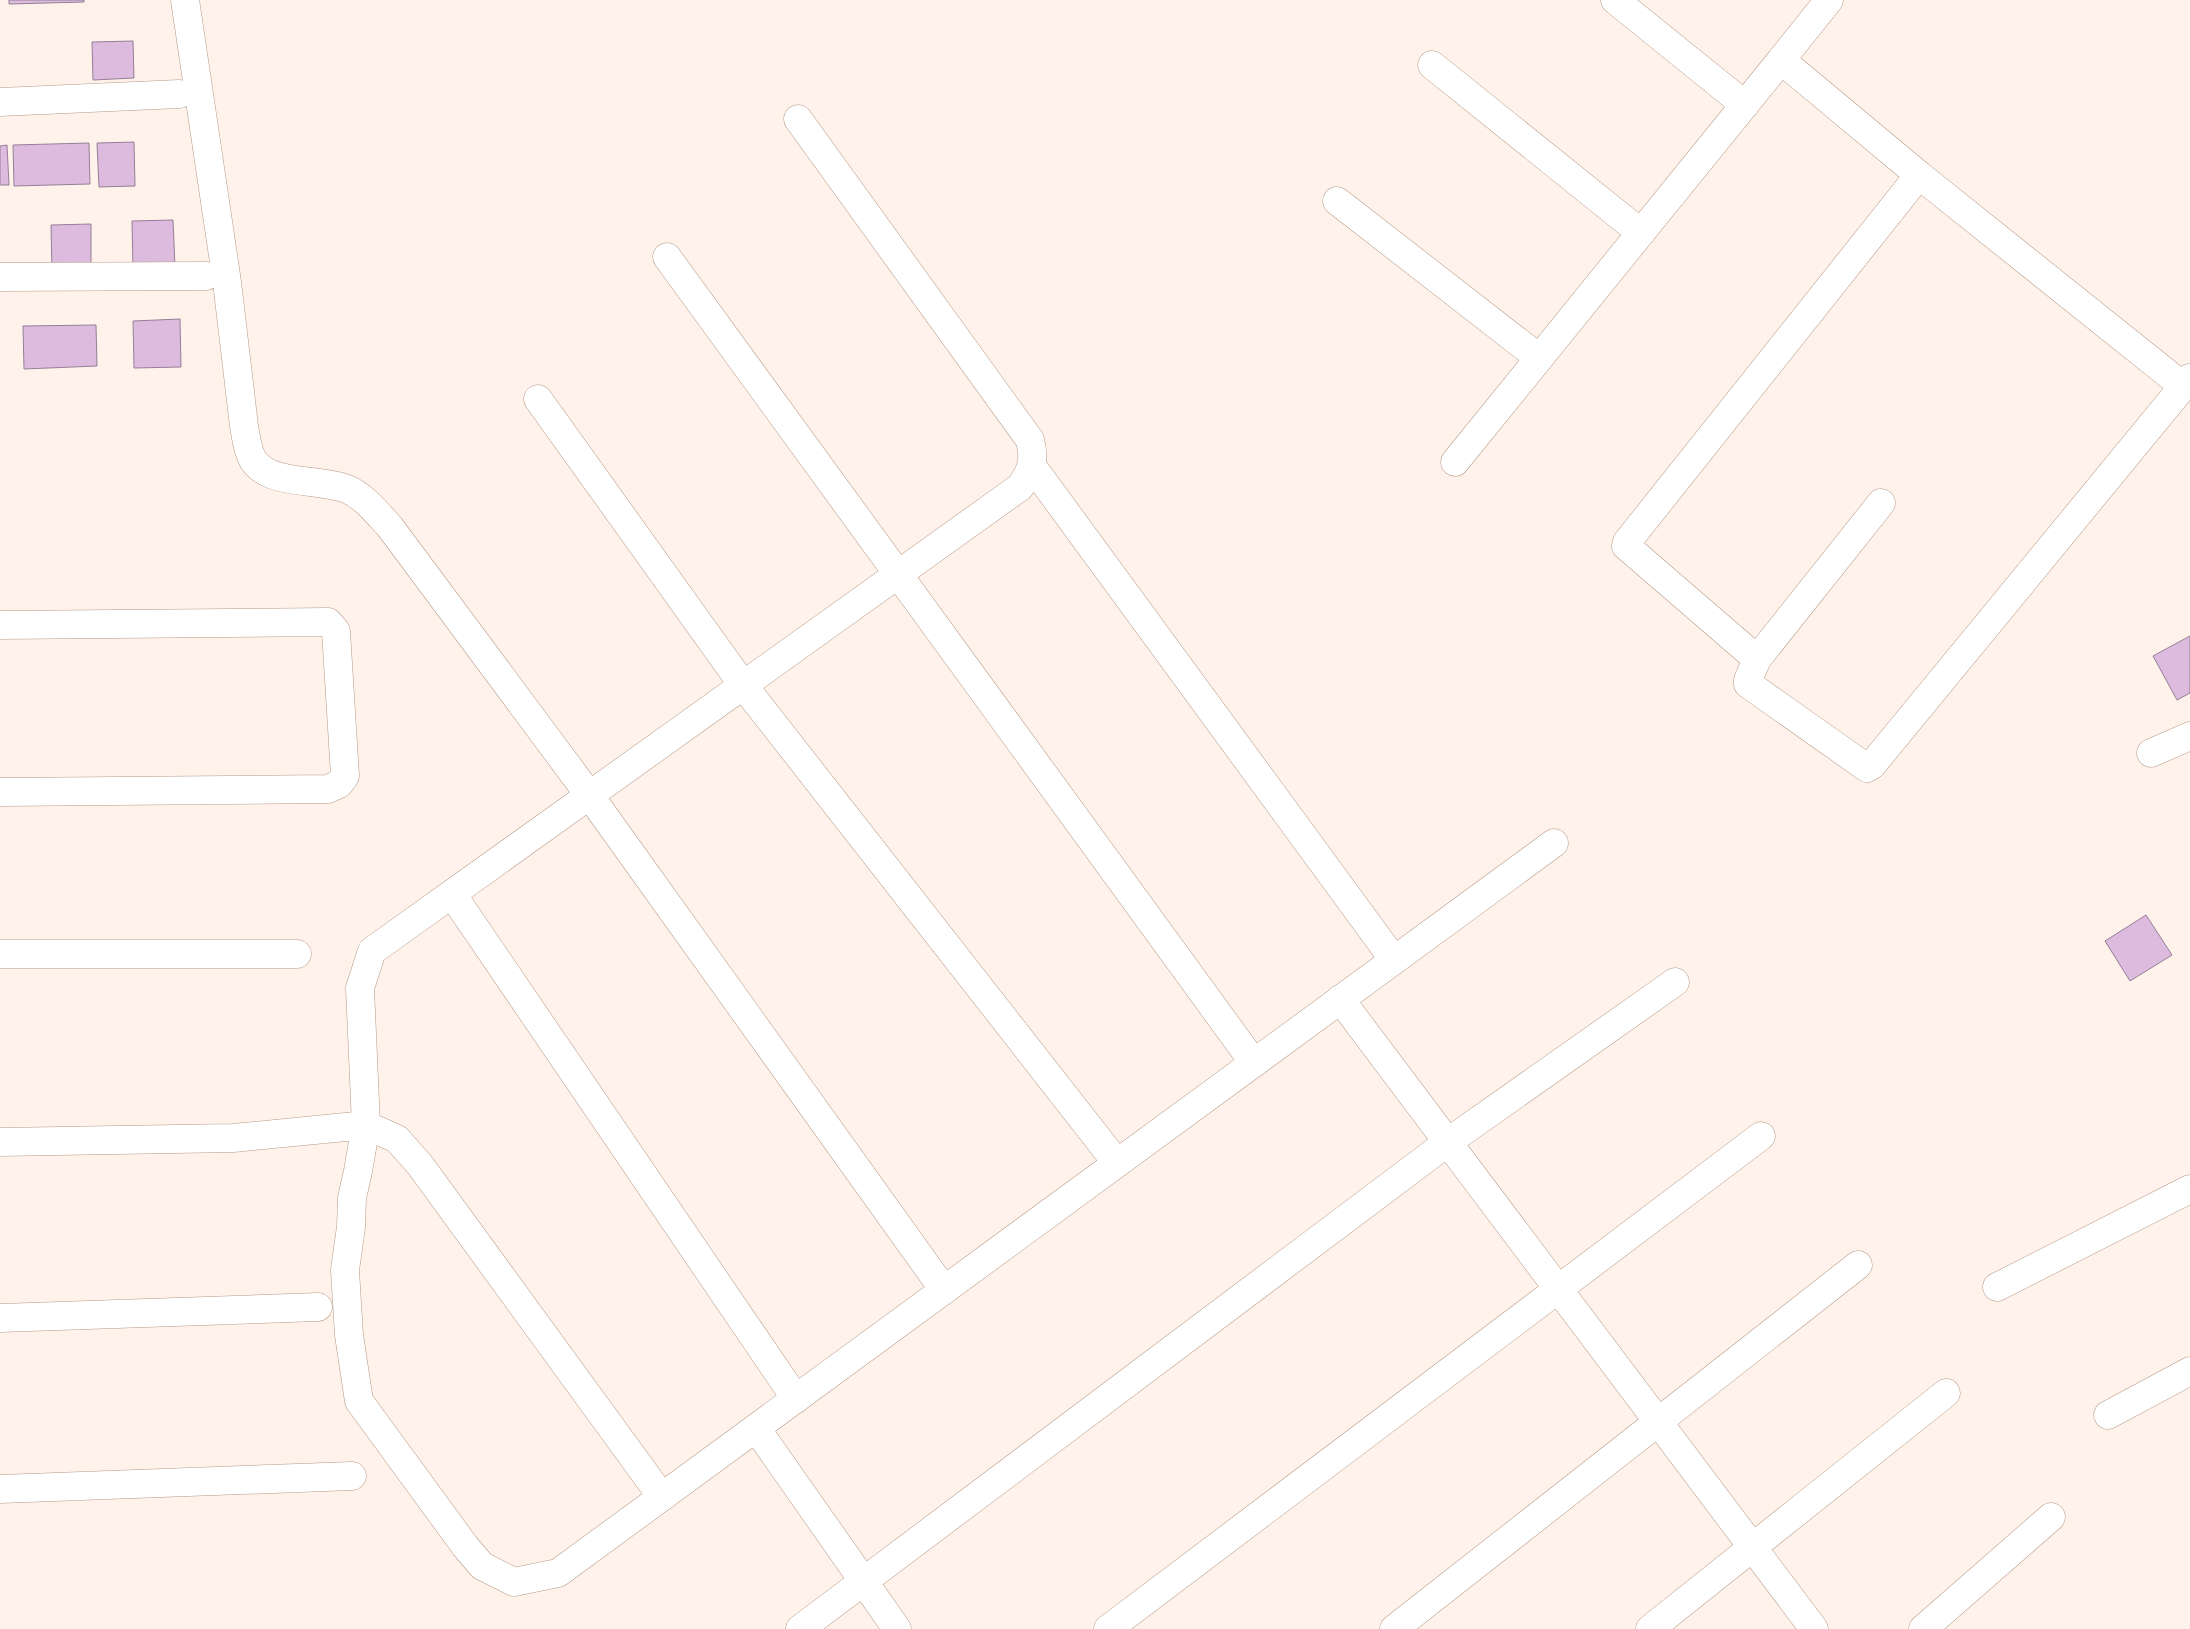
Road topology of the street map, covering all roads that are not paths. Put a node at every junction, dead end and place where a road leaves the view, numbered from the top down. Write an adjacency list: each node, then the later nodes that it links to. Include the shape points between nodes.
1 (185, 0): 29 (street, via 227,282 244,426 253,459 270,475 328,483 349,490 368,503 390,527)
2 (1615, 0): 8 (street)
3 (1830, 0): 4 (street)
4 (1781, 60): 8 (street); 10 (street)
5 (1432, 65): 12 (street)
6 (179, 94): 7 (street)
7 (0, 102)
8 (1745, 105): 12 (street)
9 (798, 119): 20 (street, via 1021,426 1030,440)
10 (1919, 175): 17 (street); 24 (street, via 1626,544)
11 (1337, 201): 16 (street)
12 (1641, 233): 16 (street)
13 (667, 257): 22 (street)
14 (206, 276): 15 (street)
15 (0, 277)
16 (1540, 358): 19 (street)
17 (2187, 382): 24 (street, via 1872,765 1865,768 1748,684)
18 (538, 399): 25 (street)
19 (1455, 462)
20 (1032, 466): 22 (street, via 1020,486); 34 (street)
21 (1881, 502): 24 (street)
22 (898, 574): 25 (street); 37 (street)
23 (0, 625): 28 (street, via 328,622 336,631 345,776 328,789)
24 (1757, 659)
25 (742, 686): 29 (street); 42 (street)
26 (2190, 736): 27 (street)
27 (2151, 752)
28 (0, 792)
29 (590, 796): 31 (street); 47 (street)
30 (1554, 843): 34 (street)
31 (452, 894): 38 (street, via 372,951 360,988); 52 (street)
32 (0, 954): 33 (street)
33 (297, 954)
34 (1394, 960): 36 (street)
35 (1675, 982): 41 (street)
36 (1340, 999): 37 (street); 41 (street)
37 (1254, 1063): 42 (street)
38 (366, 1125): 40 (street, via 233,1138); 58 (street, via 397,1139 420,1165); 58 (street, via 352,1198 345,1270 349,1335 359,1401 465,1546 482,1566 514,1582 558,1573)
39 (1761, 1136): 46 (street)
40 (0, 1142)
41 (1448, 1142): 46 (street); 61 (street)
42 (1117, 1163): 47 (street)
43 (2190, 1189): 45 (street)
44 (1858, 1265): 54 (street)
45 (1997, 1287)
46 (1557, 1288): 54 (street); 64 (street)
47 (944, 1290): 52 (street)
48 (318, 1308): 49 (street)
49 (0, 1318)
50 (2190, 1371): 53 (street)
51 (1946, 1393): 60 (street)
52 (796, 1399): 55 (street)
53 (2108, 1415)
54 (1658, 1422): 60 (street); 65 (street)
55 (756, 1428): 58 (street); 61 (street)
56 (352, 1476): 57 (street)
57 (0, 1489)
58 (662, 1497)
59 (2052, 1517): 68 (street)
60 (1752, 1547): 66 (street); 67 (street)
61 (864, 1581): 62 (street); 63 (street)
62 (800, 1629)
63 (897, 1629)
64 (1108, 1629)
65 (1394, 1629)
66 (1650, 1629)
67 (1814, 1629)
68 (1923, 1629)

